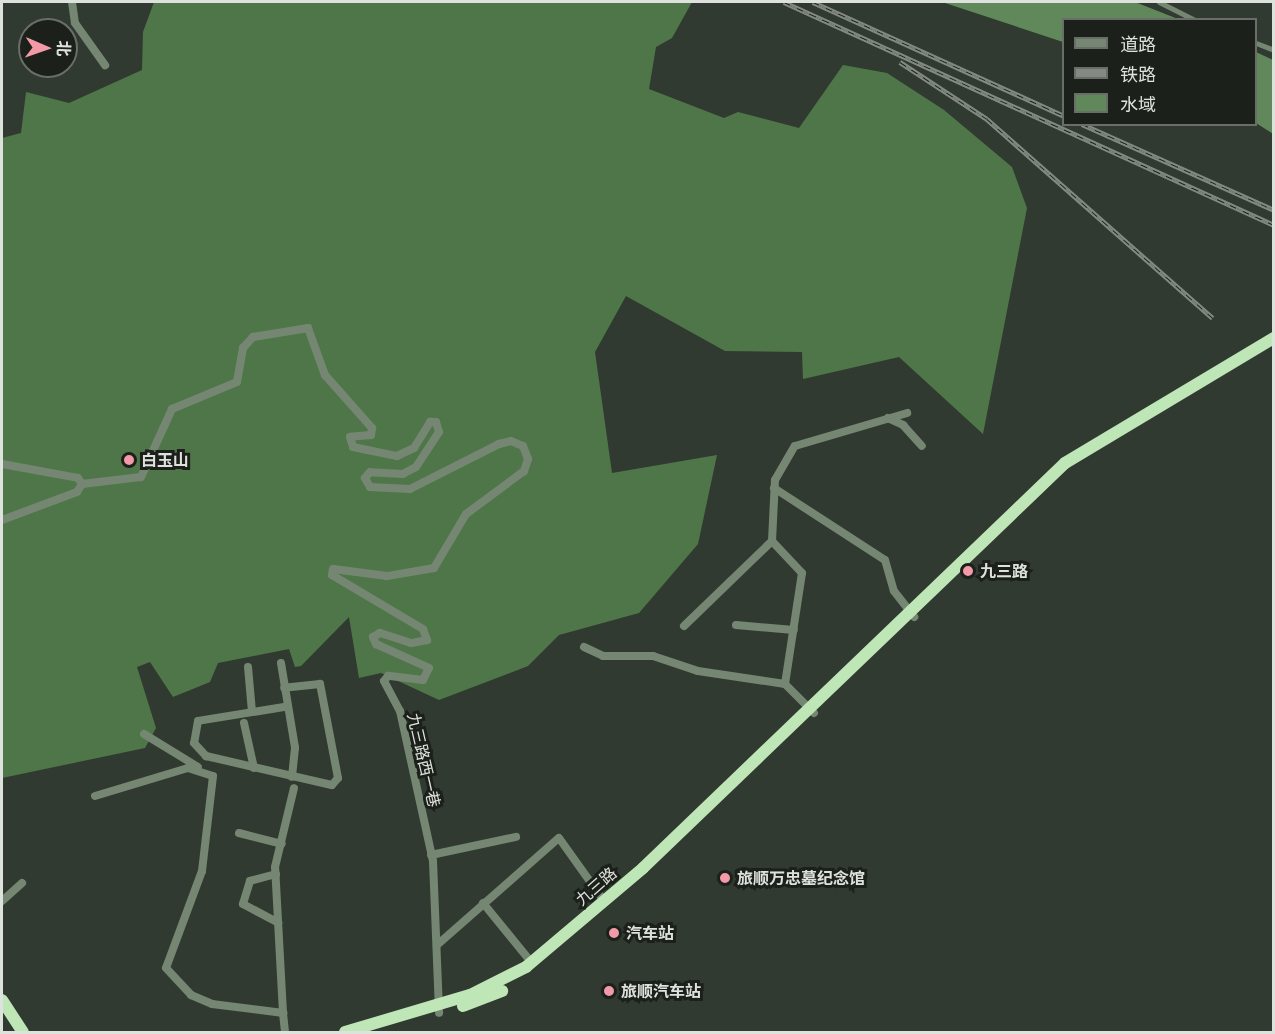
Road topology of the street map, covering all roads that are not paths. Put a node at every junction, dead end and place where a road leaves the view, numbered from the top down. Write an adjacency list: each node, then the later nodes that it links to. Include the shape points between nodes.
1 (72, 2): 6 (street, via 75,23)
2 (1159, 2): 3 (street)
3 (1191, 18)
4 (1257, 43): 5 (street)
5 (1274, 50)
6 (105, 65)
7 (1274, 338): 17 (highway, 九三路, via 1065,463)
8 (1274, 347): 17 (highway, 九三路, via 1076,464)
9 (907, 413): 10 (street)
10 (888, 418): 11 (street, via 903,425); 14 (street, via 795,446)
11 (922, 446)
12 (2, 465): 13 (street, via 78,478)
13 (82, 484): 15 (street, via 77,492); 41 (street, 九三路西一巷, via 141,477 172,409 237,382 243,348 253,337 308,328 325,375 372,428 371,435 350,437 353,447 397,456 414,448 430,422 436,422 440,432 416,467 403,474 370,472 365,478 370,487 410,489 499,444 512,441 523,446 528,459 524,471 466,514 434,568 387,576 333,569 335,581 423,629 423,644 380,633 374,638 376,644 429,668 423,680 388,676 384,681 400,711)
14 (774, 488): 16 (street); 17 (street, via 885,560 894,591)
15 (2, 520)
16 (772, 541): 19 (street); 20 (street, via 802,573)
17 (912, 614): 27 (highway, 九三路)
18 (736, 624): 20 (street)
19 (684, 626)
20 (794, 630): 24 (street)
21 (584, 648): 24 (street, via 603,656 653,656 698,671)
22 (281, 663): 25 (street)
23 (248, 667): 28 (street)
24 (785, 684): 27 (street)
25 (284, 688): 26 (street); 35 (street, via 320,684 338,778 325,785)
26 (284, 707): 28 (street); 35 (street, via 295,748)
27 (812, 710): 45 (highway, 九三路); 51 (highway, 九三路, via 650,870 536,969 486,998)
28 (252, 712): 31 (street, via 198,721 193,735)
29 (244, 723): 34 (street)
30 (144, 734): 32 (street)
31 (199, 752): 32 (street); 34 (street)
32 (190, 762): 33 (street)
33 (200, 768): 37 (street); 52 (street, via 208,771 215,786 202,871 166,968 190,995 212,1004)
34 (254, 768): 35 (street)
35 (292, 777)
36 (294, 788): 40 (street)
37 (95, 796)
38 (239, 833): 40 (street)
39 (516, 837): 41 (street)
40 (282, 844): 42 (street)
41 (431, 855): 48 (street, 九三路西一巷)
42 (276, 874): 47 (street); 47 (street, via 250,881 243,904)
43 (22, 884): 44 (street)
44 (2, 901)
45 (604, 901): 46 (street, via 559,838); 49 (highway, 九三路)
46 (483, 903): 48 (street); 49 (street)
47 (278, 923): 52 (street)
48 (437, 945): 51 (street, 九三路西一巷)
49 (531, 963): 51 (highway, 九三路, via 496,985)
50 (2, 1000): 55 (highway)
51 (439, 1009): 57 (highway, 九三路); 58 (highway, 九三路)
52 (283, 1013): 56 (street)
53 (2, 1014): 54 (highway)
54 (14, 1032)
55 (23, 1032)
56 (285, 1032)
57 (345, 1032)
58 (372, 1032)

